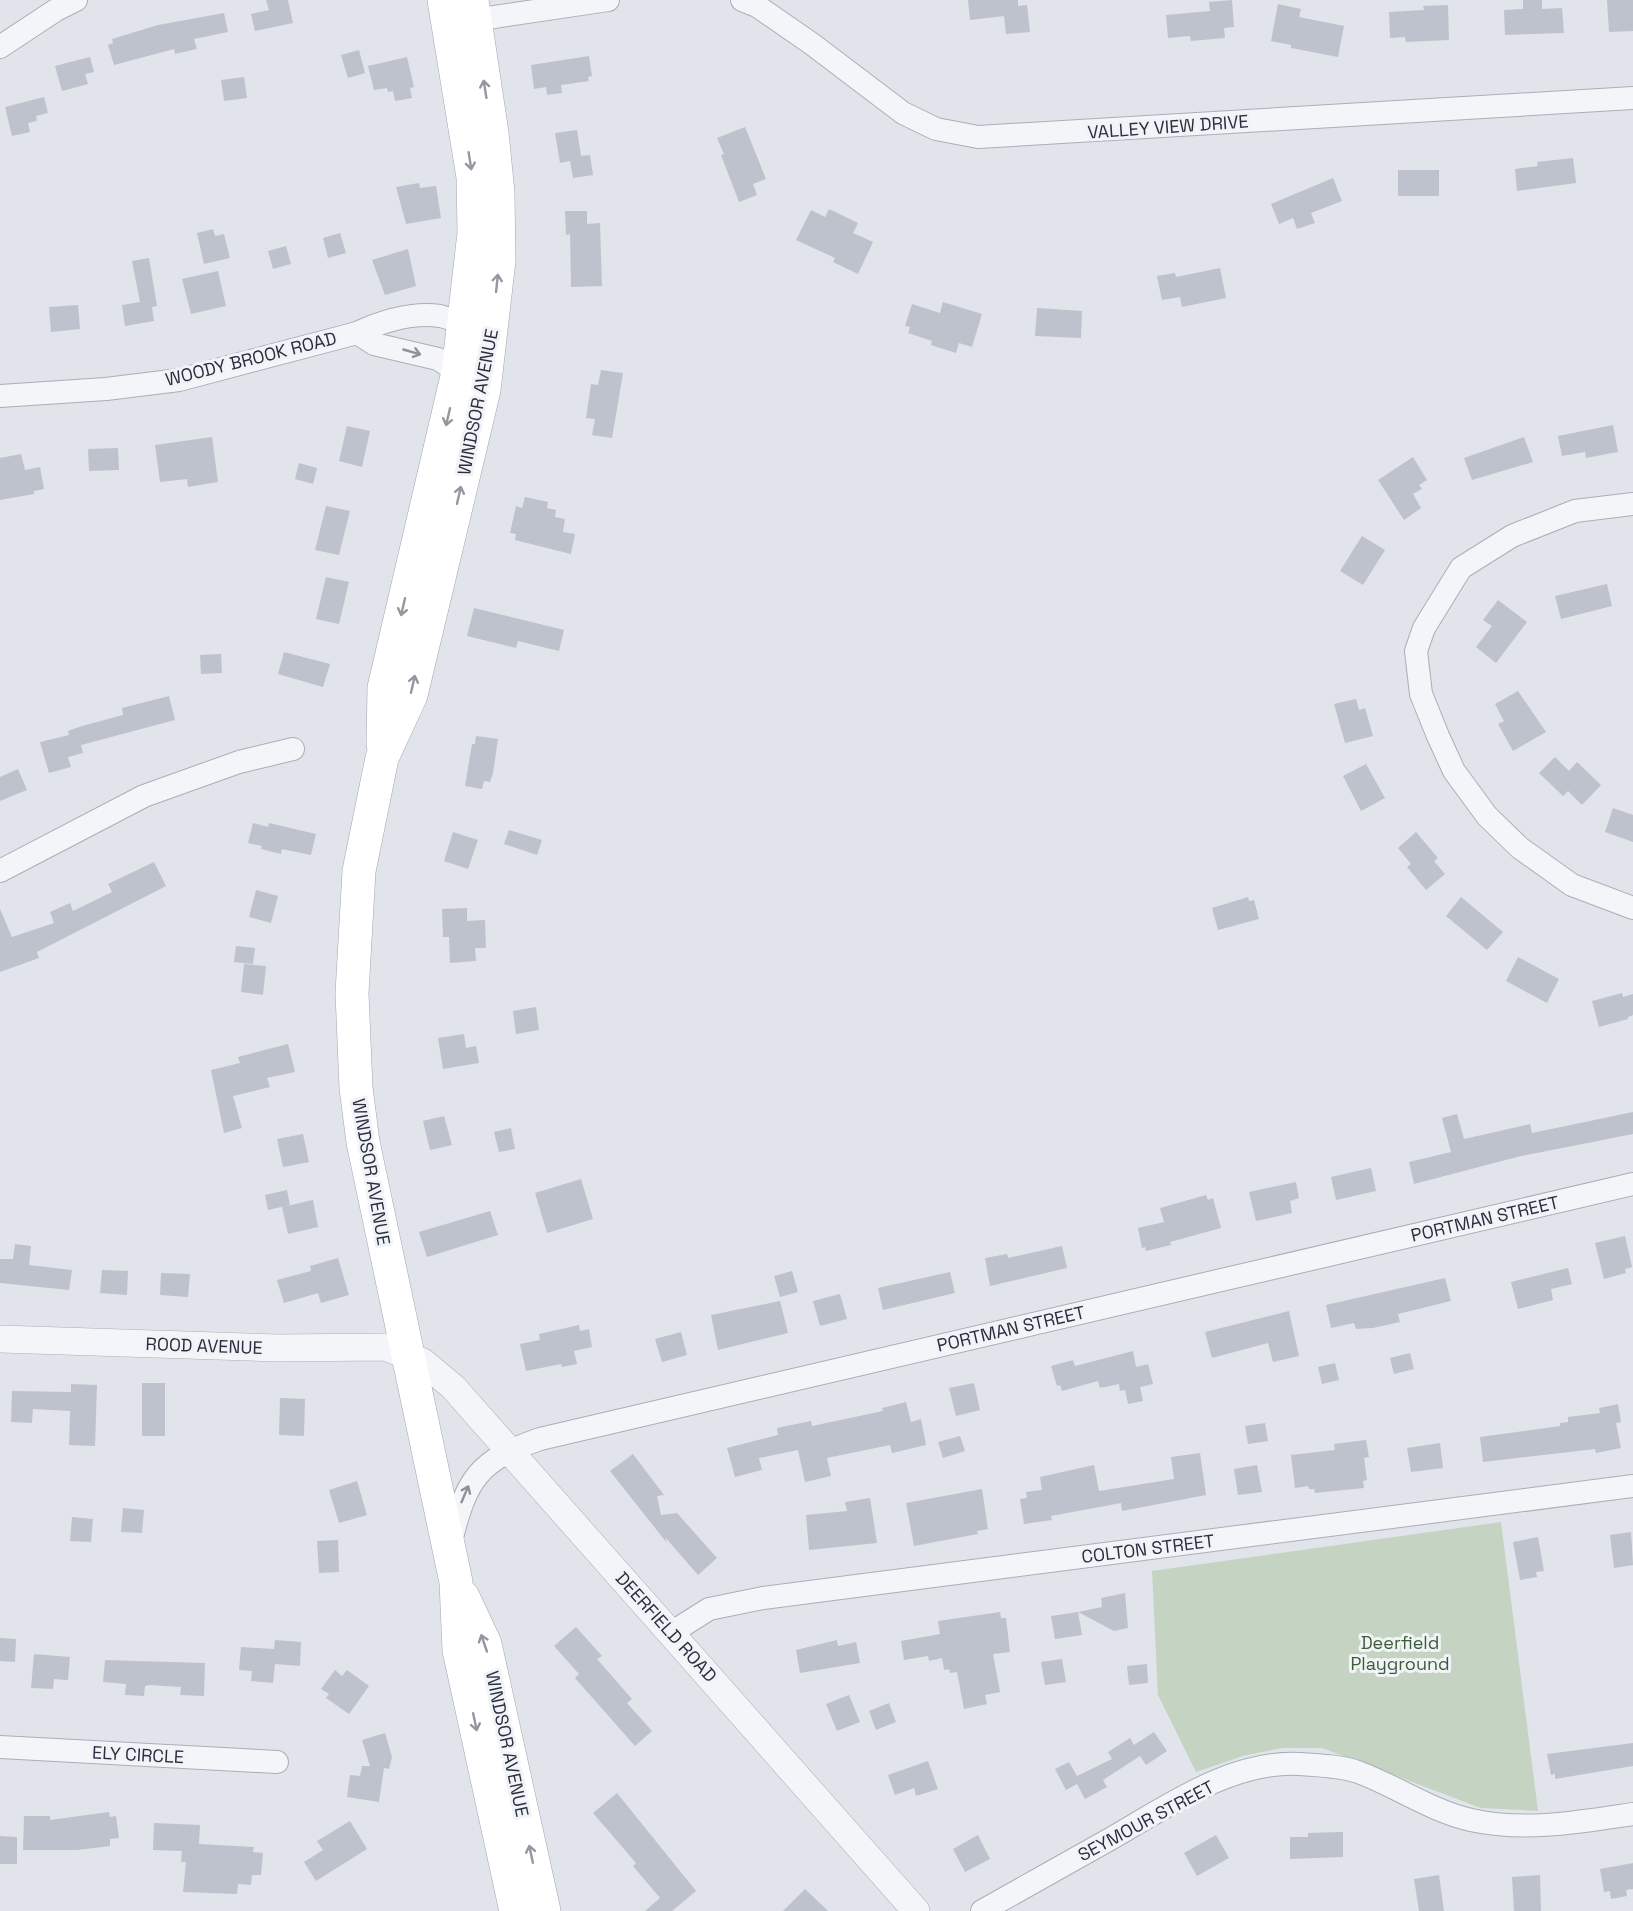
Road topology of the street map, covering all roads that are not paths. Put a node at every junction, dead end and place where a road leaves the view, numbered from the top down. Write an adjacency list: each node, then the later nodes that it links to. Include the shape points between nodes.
1 (76, 0): 5 (street)
2 (608, 0): 4 (street)
3 (742, 0): 6 (street, VALLEY VIEW DRIVE, via 812,44 903,113 936,129 978,136)
4 (460, 11): 7 (main road, WINDSOR AVENUE, via 492,133 498,192 499,260)
5 (0, 47)
6 (1633, 99)
7 (478, 330): 8 (street, WOODY BROOK ROAD, via 440,316 405,316); 9 (main road, WINDSOR AVENUE)
8 (357, 333): 9 (street, WOODY BROOK ROAD, one-way to 9, via 374,344 438,359); 10 (street, WOODY BROOK ROAD, via 179,380)
9 (471, 381): 17 (main road, WINDSOR AVENUE, via 411,695 382,758 355,910 353,1045 363,1142)
10 (0, 396)
11 (1633, 504): 14 (street, via 1575,511 1512,536 1461,567 1424,628 1416,651 1421,694 1438,736 1454,771 1487,816 1520,848 1572,885)
12 (293, 749): 13 (street, via 239,762 144,796)
13 (0, 871)
14 (1633, 908)
15 (1633, 1184): 18 (street, PORTMAN STREET, via 556,1435)
16 (0, 1339): 17 (street, ROOD AVENUE, via 268,1348 374,1346)
17 (407, 1353): 18 (street, DEERFIELD ROAD, via 445,1379); 20 (main road, WINDSOR AVENUE)
18 (510, 1451): 20 (street, PORTMAN STREET, one-way to 18, via 470,1483); 22 (street, DEERFIELD ROAD)
19 (1633, 1486): 22 (street, COLTON STREET, via 763,1598 709,1609)
20 (449, 1550): 21 (main road, WINDSOR AVENUE)
21 (456, 1582): 26 (main road, WINDSOR AVENUE, one-way to 26, via 459,1650); 27 (main road, WINDSOR AVENUE, one-way to 21, via 485,1644)
22 (671, 1633): 28 (street, DEERFIELD ROAD)
23 (0, 1747): 24 (street, ELY CIRCLE)
24 (277, 1762)
25 (1633, 1814): 29 (street, SEYMOUR STREET, via 1558,1824 1498,1824 1470,1820 1437,1808 1356,1772 1298,1764 1267,1767 1196,1791)
26 (516, 1911)
27 (544, 1911)
28 (916, 1911)
29 (981, 1911)

